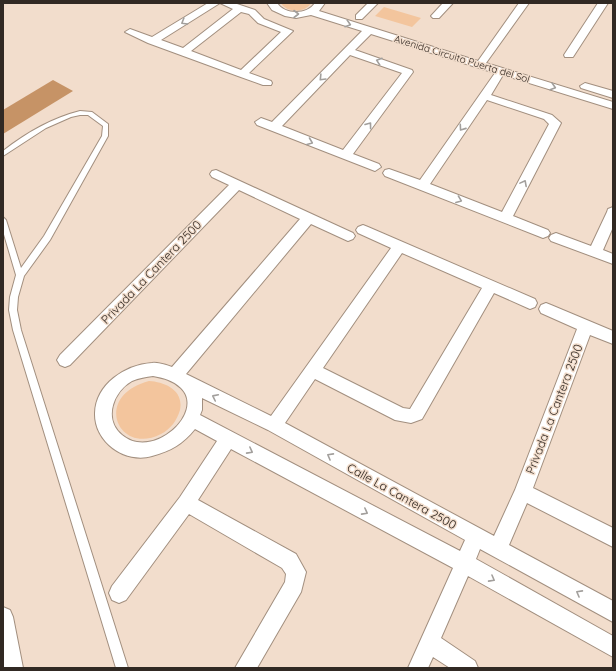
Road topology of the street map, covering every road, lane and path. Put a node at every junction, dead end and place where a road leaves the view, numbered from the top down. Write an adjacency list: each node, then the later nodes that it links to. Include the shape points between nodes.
1 (215, 3): 17 (street, one-way to 17)
2 (225, 3): 10 (street)
3 (373, 3): 14 (street)
4 (448, 3): 13 (street)
5 (524, 3): 21 (street)
6 (604, 3): 9 (street); 20 (street)
7 (320, 4): 12 (street); 14 (street, Avenida Circuito Puerta del Sol)
8 (273, 5): 11 (street); 12 (street, one-way to 12, via 288,14)
9 (613, 5)
10 (240, 8): 11 (street); 19 (street)
11 (252, 12): 23 (street, via 261,21 288,31)
12 (311, 12): 15 (street, Avenida Circuito Puerta del Sol, one-way to 15)
13 (436, 16)
14 (359, 17): 21 (street, Avenida Circuito Puerta del Sol)
15 (369, 30): 18 (street); 21 (street, Avenida Circuito Puerta del Sol)
16 (130, 32): 17 (street)
17 (152, 41): 19 (street)
18 (349, 50): 29 (street, one-way to 29); 31 (street, one-way to 18, via 408,72)
19 (184, 52): 23 (street)
20 (569, 55)
21 (483, 60): 22 (street, Avenida Circuito Puerta del Sol); 25 (street, Avenida Circuito Puerta del Sol)
22 (501, 71): 26 (street); 27 (street, Avenida Circuito Puerta del Sol, one-way to 27)
23 (242, 74): 24 (street)
24 (267, 83)
25 (613, 95)
26 (484, 96): 36 (street, one-way to 36); 39 (street, one-way to 26, via 555,123 548,117)
27 (613, 106)
28 (261, 122): 29 (street)
29 (274, 127): 31 (street, one-way to 31)
30 (3, 154): 48 (lane, via 15,143 71,113 90,113 106,125 105,136 47,238)
31 (345, 156): 32 (street)
32 (375, 167)
33 (389, 173): 36 (street)
34 (216, 174): 35 (street)
35 (237, 184): 38 (street); 54 (street, Privada La Cantera 2500)
36 (422, 186): 39 (street, one-way to 39)
37 (613, 212): 46 (street)
38 (309, 218): 43 (street); 56 (street)
39 (505, 218): 42 (street)
40 (3, 220): 48 (lane)
41 (363, 230): 45 (street)
42 (544, 233)
43 (348, 236)
44 (556, 238): 46 (street)
45 (398, 246): 49 (street); 55 (street)
46 (595, 252): 47 (street)
47 (613, 259)
48 (20, 274): 73 (lane, via 14,297 17,330)
49 (491, 286): 50 (street); 55 (street, via 416,414 401,415)
50 (530, 303)
51 (546, 309): 52 (street)
52 (586, 326): 53 (street); 60 (street, Privada La Cantera 2500)
53 (613, 338)
54 (65, 360)
55 (312, 370): 58 (street)
56 (183, 379): 57 (street, via 194,395 195,407); 57 (street, via 167,370 153,368 138,371 124,378 105,402 105,428 113,440 125,448 156,449 172,442 184,431); 58 (street, Calle La Cantera 2500, one-way to 56)
57 (192, 418): 59 (street)
58 (274, 426): 62 (street, Calle La Cantera 2500, one-way to 58)
59 (228, 439): 61 (street); 65 (street, one-way to 65)
60 (523, 492): 63 (street); 64 (street, Privada La Cantera 2500)
61 (186, 503): 66 (street); 74 (street, via 289,561 296,572 294,585)
62 (476, 537): 64 (street, Calle La Cantera 2500); 65 (street)
63 (613, 538)
64 (498, 549): 67 (street, Calle La Cantera 2500, one-way to 64)
65 (465, 564): 69 (street); 70 (street, one-way to 70)
66 (120, 593)
67 (613, 612)
68 (3, 617): 71 (street)
69 (429, 642): 75 (street); 76 (street)
70 (613, 647)
71 (6, 652): 72 (street)
72 (13, 668)
73 (122, 668)
74 (245, 668)
75 (418, 668)
76 (468, 668)

